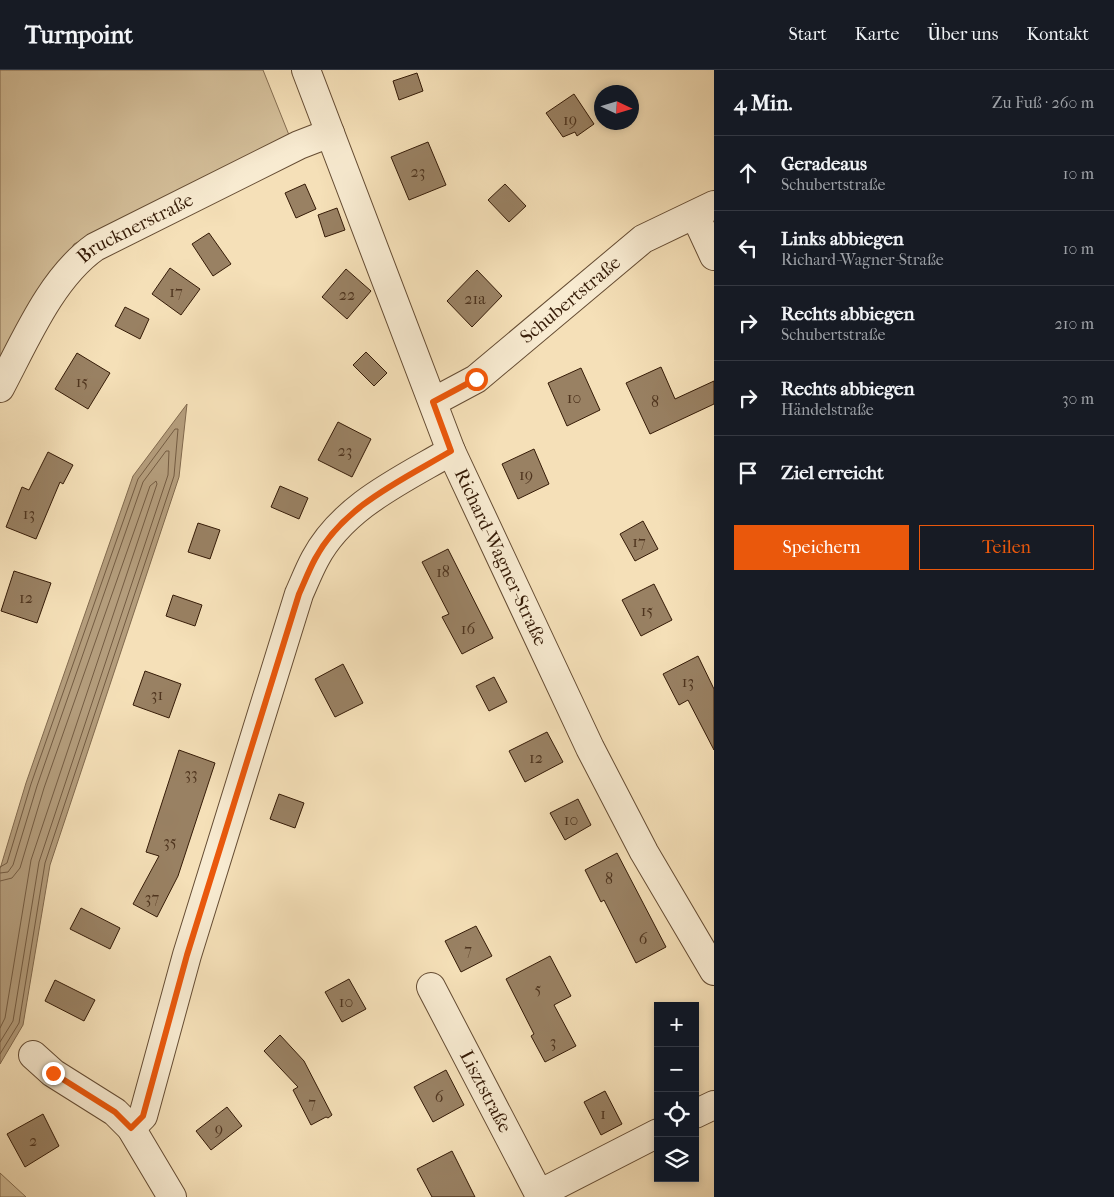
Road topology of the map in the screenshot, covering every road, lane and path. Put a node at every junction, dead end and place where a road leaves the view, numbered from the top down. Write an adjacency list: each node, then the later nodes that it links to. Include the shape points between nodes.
1 (306, 70): 2 (street, Richard-Wagner-Straße)
2 (330, 133): 5 (street, Brucknerstraße, via 299,144 95,247 78,260 30,332); 6 (street, Richard-Wagner-Straße)
3 (705, 210): 4 (street); 6 (street, Schubertstraße, via 643,239 476,379)
4 (714, 256)
5 (0, 388)
6 (433, 402): 7 (street, Richard-Wagner-Straße)
7 (451, 451): 8 (street, Richard-Wagner-Straße, via 590,748 644,852); 13 (street, via 353,512 315,558 299,594 187,955 143,1116)
8 (714, 971)
9 (432, 987): 14 (street, Lisztstraße, via 538,1194)
10 (33, 1054): 13 (street, via 53,1073 115,1112)
11 (714, 1105): 12 (street)
12 (699, 1112)
13 (131, 1128): 15 (street)
14 (654, 1136)
15 (172, 1197)

